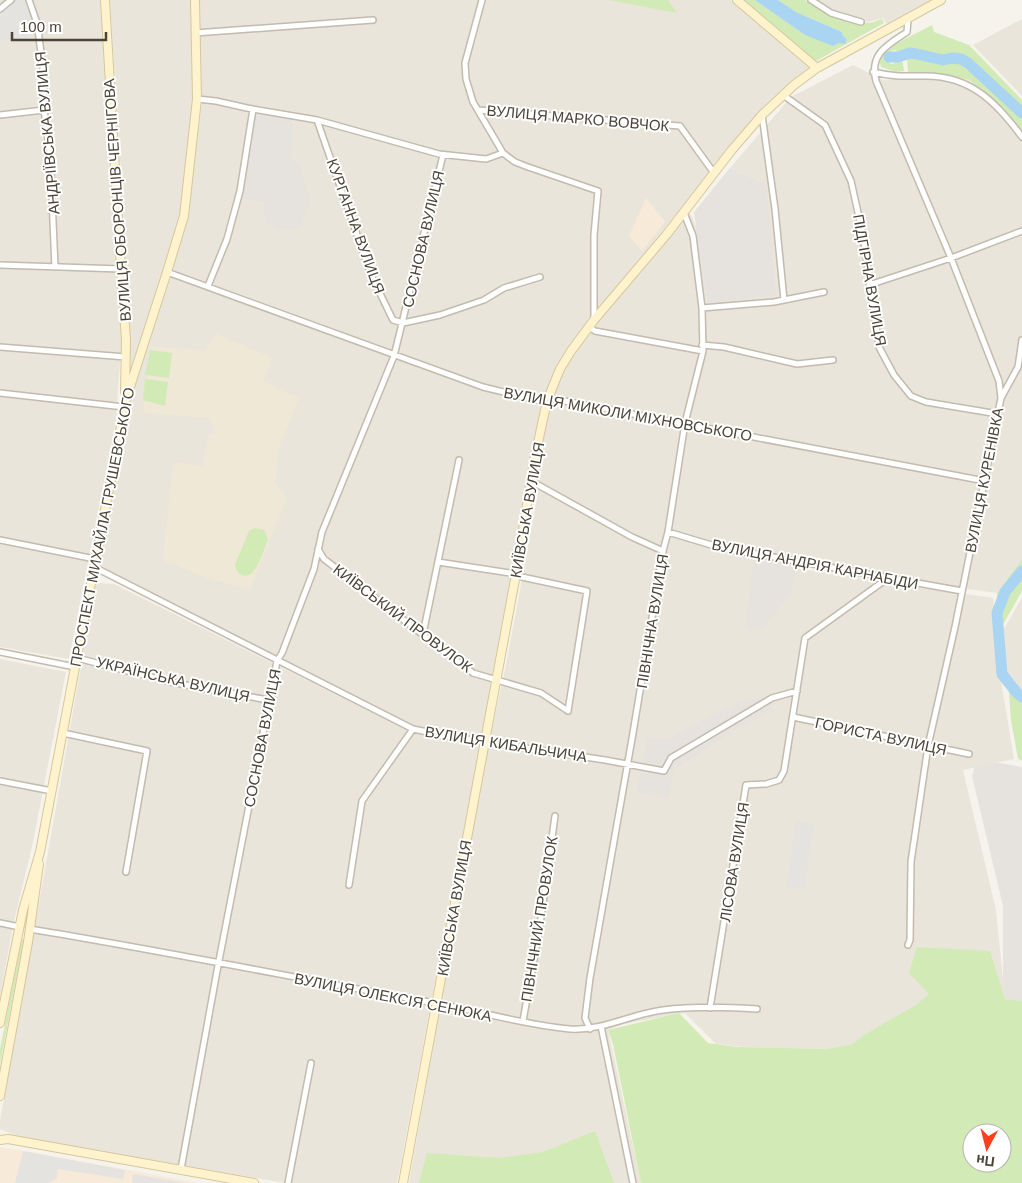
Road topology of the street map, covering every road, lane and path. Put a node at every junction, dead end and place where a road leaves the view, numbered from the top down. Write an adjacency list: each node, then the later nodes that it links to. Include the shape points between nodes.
1 (11, 0): 9 (street)
2 (29, 0): 19 (street, АНДРІЇВСЬКА ВУЛИЦЯ, via 37,23 42,58)
3 (105, 0): 33 (main road, ВУЛИЦЯ ОБОРОНЦІВ ЧЕРНІГОВА)
4 (195, 0): 13 (main road, ПРОСПЕКТ МИХАЙЛА ГРУШЕВСЬКОГО)
5 (482, 0): 20 (street, via 465,63 468,91)
6 (737, 0): 14 (main road)
7 (812, 0): 12 (street, via 832,13)
8 (941, 0): 10 (main road, КИЇВСЬКА ВУЛИЦЯ)
9 (0, 9)
10 (908, 19): 14 (main road, КИЇВСЬКА ВУЛИЦЯ); 15 (street, via 908,32 878,54)
11 (373, 20): 13 (street)
12 (861, 22)
13 (195, 34): 17 (main road, ПРОСПЕКТ МИХАЙЛА ГРУШЕВСЬКОГО)
14 (817, 68): 16 (main road, КИЇВСЬКА ВУЛИЦЯ)
15 (873, 72): 24 (street, via 962,81 988,98); 30 (street, ВУЛИЦЯ КУРЕНІВКА)
16 (783, 95): 22 (main road, КИЇВСЬКА ВУЛИЦЯ); 37 (street, ПІДГІРНА ВУЛИЦЯ, via 825,125 851,181 863,235)
17 (197, 99): 18 (street); 34 (main road, ПРОСПЕКТ МИХАЙЛА ГРУШЕВСЬКОГО, via 184,216)
18 (253, 109): 23 (street); 36 (street, via 240,191 227,238)
19 (44, 110): 21 (street); 32 (street, АНДРІЇВСЬКА ВУЛИЦЯ, via 50,152)
20 (478, 110): 25 (street); 27 (street, ВУЛИЦЯ МАРКО ВОВЧОК, via 680,126)
21 (0, 115)
22 (762, 115): 27 (main road, КИЇВСЬКА ВУЛИЦЯ); 39 (street)
23 (317, 120): 26 (street); 42 (street, КУРГАННА ВУЛИЦЯ, via 371,275 393,320)
24 (1022, 137)
25 (503, 153): 26 (street, via 486,159); 41 (street, via 528,168 598,191 594,235)
26 (442, 155): 42 (street, СОСНОВА ВУЛИЦЯ)
27 (714, 173): 28 (main road, КИЇВСЬКА ВУЛИЦЯ)
28 (684, 213): 40 (street, ПІВНІЧНА ВУЛИЦЯ, via 693,236); 41 (main road, КИЇВСЬКА ВУЛИЦЯ)
29 (1022, 231): 30 (street)
30 (951, 258): 37 (street); 53 (street, ВУЛИЦЯ КУРЕНІВКА, via 999,380)
31 (0, 265): 32 (street)
32 (55, 267): 33 (street)
33 (121, 269): 44 (main road, ВУЛИЦЯ ОБОРОНЦІВ ЧЕРНІГОВА)
34 (167, 272): 36 (street, ВУЛИЦЯ МИКОЛИ МІХНОВСЬКОГО); 46 (main road, ПРОСПЕКТ МИХАЙЛА ГРУШЕВСЬКОГО)
35 (540, 277): 42 (street, СОСНОВА ВУЛИЦЯ, via 504,288 484,300)
36 (208, 286): 50 (street, ВУЛИЦЯ МИКОЛИ МІХНОВСЬКОГО)
37 (869, 286): 56 (street, ПІДГІРНА ВУЛИЦЯ, via 879,347 911,396 926,402)
38 (824, 292): 39 (street)
39 (784, 300): 40 (street)
40 (702, 308): 48 (street, ПІВНІЧНА ВУЛИЦЯ)
41 (594, 320): 43 (main road, КИЇВСЬКА ВУЛИЦЯ)
42 (403, 324): 50 (street, СОСНОВА ВУЛИЦЯ)
43 (589, 326): 48 (street, via 595,331); 54 (main road, КИЇВСЬКА ВУЛИЦЯ, via 560,369)
44 (126, 340): 46 (main road, via 135,345); 49 (main road, ВУЛИЦЯ ОБОРОНЦІВ ЧЕРНІГОВА)
45 (1022, 340): 53 (street, via 1018,367)
46 (144, 342): 55 (main road, ПРОСПЕКТ МИХАЙЛА ГРУШЕВСЬКОГО)
47 (0, 347): 49 (street)
48 (702, 348): 51 (street, via 724,348 797,364); 57 (street, ПІВНІЧНА ВУЛИЦЯ)
49 (126, 356): 55 (main road, ВУЛИЦЯ ОБОРОНЦІВ ЧЕРНІГОВА)
50 (394, 356): 54 (street, ВУЛИЦЯ МИКОЛИ МІХНОВСЬКОГО, via 483,387); 63 (street, СОСНОВА ВУЛИЦЯ, via 322,532)
51 (833, 360)
52 (0, 393): 55 (street)
53 (1001, 398): 56 (street, ВУЛИЦЯ КУРЕНІВКА)
54 (547, 400): 57 (street, ВУЛИЦЯ МИКОЛИ МІХНОВСЬКОГО); 60 (main road, КИЇВСЬКА ВУЛИЦЯ)
55 (125, 403): 65 (main road, ПРОСПЕКТ МИХАЙЛА ГРУШЕВСЬКОГО)
56 (998, 414): 59 (street, ВУЛИЦЯ КУРЕНІВКА)
57 (685, 423): 59 (street, ВУЛИЦЯ МИКОЛИ МІХНОВСЬКОГО); 61 (street, ПІВНІЧНА ВУЛИЦЯ)
58 (459, 460): 66 (street)
59 (985, 481): 70 (street, ВУЛИЦЯ КУРЕНІВКА)
60 (531, 482): 64 (street); 68 (main road, КИЇВСЬКА ВУЛИЦЯ)
61 (668, 532): 64 (street, ПІВНІЧНА ВУЛИЦЯ); 69 (street, ВУЛИЦЯ АНДРІЯ КАРНАБІДИ, via 718,548)
62 (0, 540): 65 (street)
63 (318, 549): 71 (street, КИЇВСЬКИЙ ПРОВУЛОК, via 324,559); 74 (street, СОСНОВА ВУЛИЦЯ, via 314,569)
64 (663, 551): 85 (street, ПІВНІЧНА ВУЛИЦЯ)
65 (95, 559): 67 (main road, ПРОСПЕКТ МИХАЙЛА ГРУШЕВСЬКОГО)
66 (438, 562): 68 (street); 71 (street)
67 (94, 568): 73 (main road, ПРОСПЕКТ МИХАЙЛА ГРУШЕВСЬКОГО); 74 (street, ВУЛИЦЯ КИБАЛЬЧИЧА)
68 (519, 575): 76 (main road, КИЇВСЬКА ВУЛИЦЯ); 76 (street, КИЇВСЬКИЙ ПРОВУЛОК, via 587,591 568,711 541,693)
69 (888, 578): 70 (street, ВУЛИЦЯ АНДРІЯ КАРНАБІДИ); 77 (street, ЛІСОВА ВУЛИЦЯ, via 805,638)
70 (962, 591): 83 (street, ВУЛИЦЯ КУРЕНІВКА)
71 (423, 634): 76 (street, КИЇВСЬКИЙ ПРОВУЛОК, via 473,672)
72 (0, 652): 75 (street)
73 (77, 658): 75 (main road, ПРОСПЕКТ МИХАЙЛА ГРУШЕВСЬКОГО); 78 (street, УКРАЇНСЬКА ВУЛИЦЯ, via 170,682)
74 (277, 661): 78 (street, СОСНОВА ВУЛИЦЯ); 80 (street, ВУЛИЦЯ КИБАЛЬЧИЧА)
75 (75, 667): 81 (main road, ПРОСПЕКТ МИХАЙЛА ГРУШЕВСЬКОГО)
76 (495, 679): 82 (main road, КИЇВСЬКА ВУЛИЦЯ)
77 (797, 691): 79 (street, ЛІСОВА ВУЛИЦЯ); 85 (street, ВУЛИЦЯ КИБАЛЬЧИЧА, via 772,698 671,758 664,771)
78 (268, 700): 96 (street, СОСНОВА ВУЛИЦЯ)
79 (794, 718): 83 (street, ГОРИСТА ВУЛИЦЯ); 98 (street, ЛІСОВА ВУЛИЦЯ, via 786,762 779,780 746,785)
80 (413, 729): 82 (street, ВУЛИЦЯ КИБАЛЬЧИЧА); 91 (street, via 362,801)
81 (63, 733): 87 (main road, ПРОСПЕКТ МИХАЙЛА ГРУШЕВСЬКОГО); 90 (street, via 147,751)
82 (484, 742): 85 (street, ВУЛИЦЯ КИБАЛЬЧИЧА); 97 (main road, КИЇВСЬКА ВУЛИЦЯ)
83 (928, 746): 84 (street, ГОРИСТА ВУЛИЦЯ); 95 (street, ВУЛИЦЯ КУРЕНІВКА, via 911,862)
84 (969, 754)
85 (627, 764): 103 (street, ПІВНІЧНА ВУЛИЦЯ, via 590,978 585,1018)
86 (0, 781): 87 (street)
87 (52, 791): 89 (main road, ПРОСПЕКТ МИХАЙЛА ГРУШЕВСЬКОГО)
88 (555, 816): 100 (street, ПІВНІЧНИЙ ПРОВУЛОК)
89 (40, 852): 93 (main road, ПРОСПЕКТ МИХАЙЛА ГРУШЕВСЬКОГО); 94 (main road, ПРОСПЕКТ МИХАЙЛА ГРУШЕВСЬКОГО)
90 (126, 872)
91 (349, 885)
92 (0, 924): 93 (street)
93 (20, 927): 94 (main road); 101 (main road, ПРОСПЕКТ МИХАЙЛА ГРУШЕВСЬКОГО)
94 (30, 929): 96 (street, ВУЛИЦЯ ОЛЕКСІЯ СЕНЮКА); 105 (main road, ПРОСПЕКТ МИХАЙЛА ГРУШЕВСЬКОГО)
95 (908, 945)
96 (218, 963): 97 (street, ВУЛИЦЯ ОЛЕКСІЯ СЕНЮКА); 108 (street, СОСНОВА ВУЛИЦЯ)
97 (437, 1004): 100 (street, ВУЛИЦЯ ОЛЕКСІЯ СЕНЮКА); 111 (main road, КИЇВСЬКА ВУЛИЦЯ)
98 (710, 1008): 99 (street, ВУЛИЦЯ ОЛЕКСІЯ СЕНЮКА); 102 (street, ВУЛИЦЯ ОЛЕКСІЯ СЕНЮКА, via 662,1010)
99 (757, 1009)
100 (523, 1022): 103 (street, ВУЛИЦЯ ОЛЕКСІЯ СЕНЮКА)
101 (0, 1023)
102 (601, 1026): 103 (street, ВУЛИЦЯ ОЛЕКСІЯ СЕНЮКА); 112 (street)
103 (590, 1029)
104 (311, 1063): 110 (street)
105 (0, 1096)
106 (0, 1134): 107 (main road)
107 (4, 1140): 108 (main road)
108 (181, 1170): 109 (main road)
109 (254, 1183)
110 (288, 1183)
111 (403, 1183)
112 (633, 1183)

